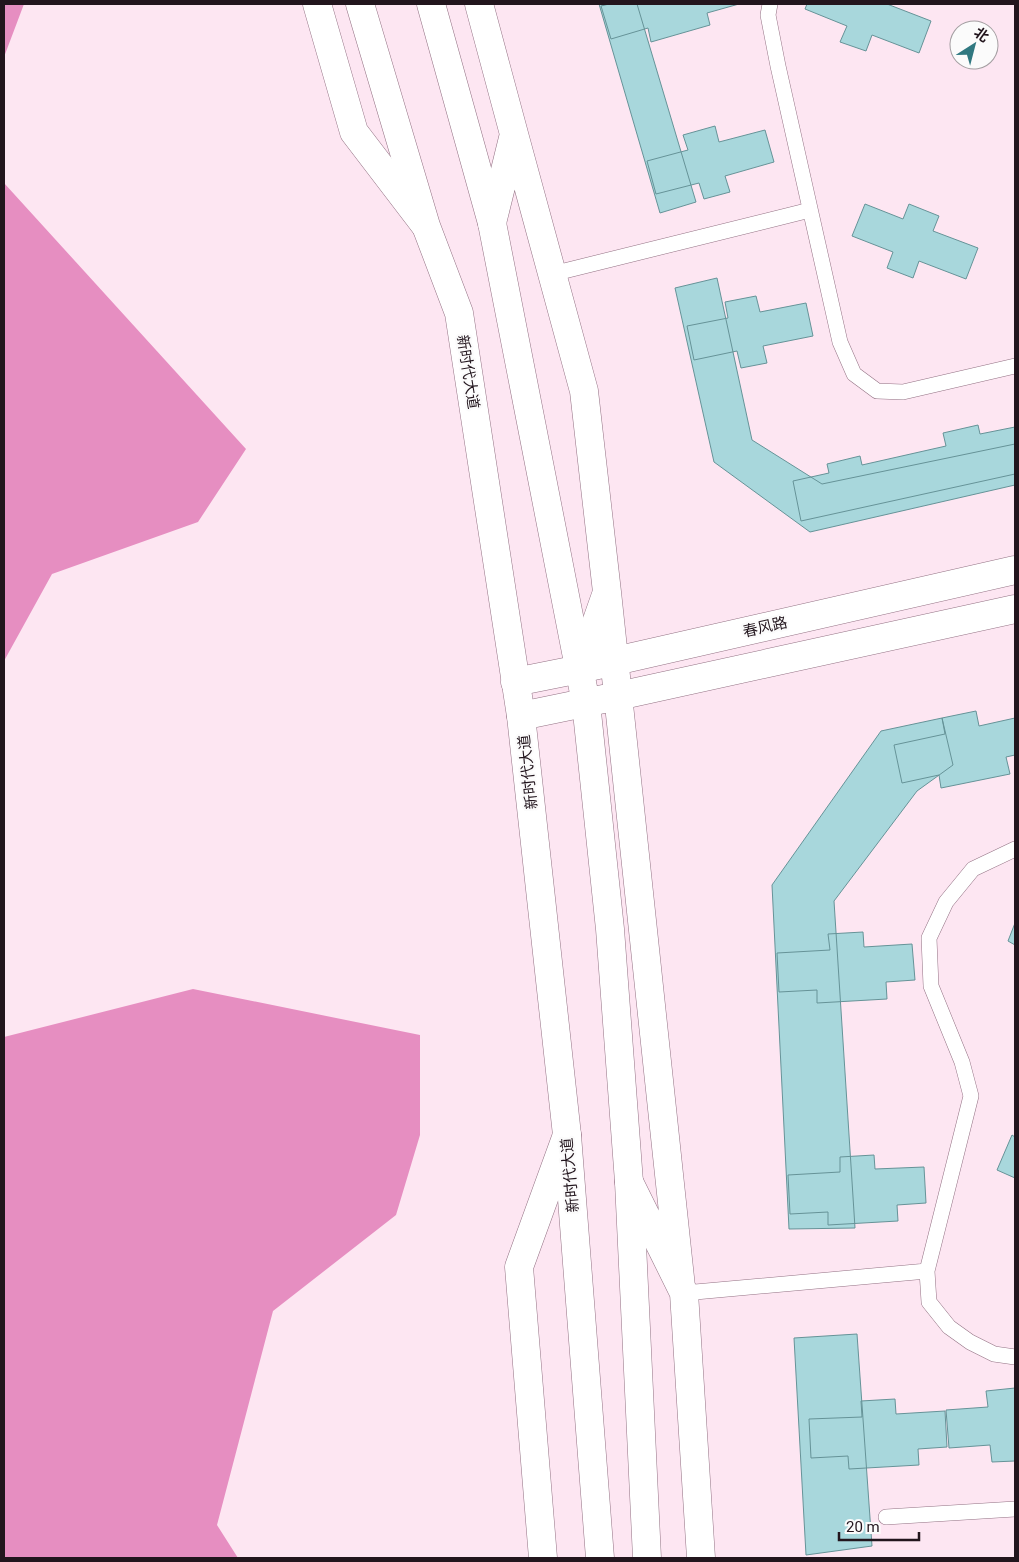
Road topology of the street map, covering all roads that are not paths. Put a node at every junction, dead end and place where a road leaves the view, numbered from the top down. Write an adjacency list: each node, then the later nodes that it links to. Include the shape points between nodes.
1 (317, 4): 9 (main road, via 354,132)
2 (360, 4): 9 (main road, 新时代大道)
3 (431, 4): 8 (main road)
4 (479, 4): 6 (main road)
5 (770, 4): 7 (lane, via 768,15)
6 (514, 134): 8 (main road); 10 (main road)
7 (810, 210): 10 (lane); 11 (lane, via 840,342 854,374 877,391 903,392)
8 (492, 222): 16 (main road)
9 (426, 226): 17 (main road, 新时代大道, via 459,313)
10 (552, 274): 13 (main road, via 584,391)
11 (1015, 366)
12 (1015, 570): 15 (main road, 春风路)
13 (607, 592): 15 (main road); 16 (main road)
14 (1015, 609): 18 (main road)
15 (614, 661): 16 (main road, 春风路); 18 (main road)
16 (580, 669): 17 (main road, 春风路); 19 (main road)
17 (515, 682): 20 (main road, 新时代大道)
18 (618, 696): 19 (main road); 25 (main road)
19 (586, 703): 20 (main road); 23 (main road, via 610,929)
20 (521, 716): 22 (main road, 新时代大道)
21 (1015, 849): 24 (lane, via 973,869 946,902 929,938 931,986 962,1062 971,1096)
22 (567, 1136): 29 (main road, via 519,1267); 30 (main road, 新时代大道)
23 (629, 1182): 25 (main road); 31 (main road)
24 (927, 1271): 25 (lane); 26 (lane, via 929,1302 949,1327 994,1354)
25 (682, 1290): 32 (main road)
26 (1015, 1357)
27 (1015, 1509): 28 (lane)
28 (886, 1517)
29 (543, 1558)
30 (600, 1558)
31 (647, 1558)
32 (701, 1558)

